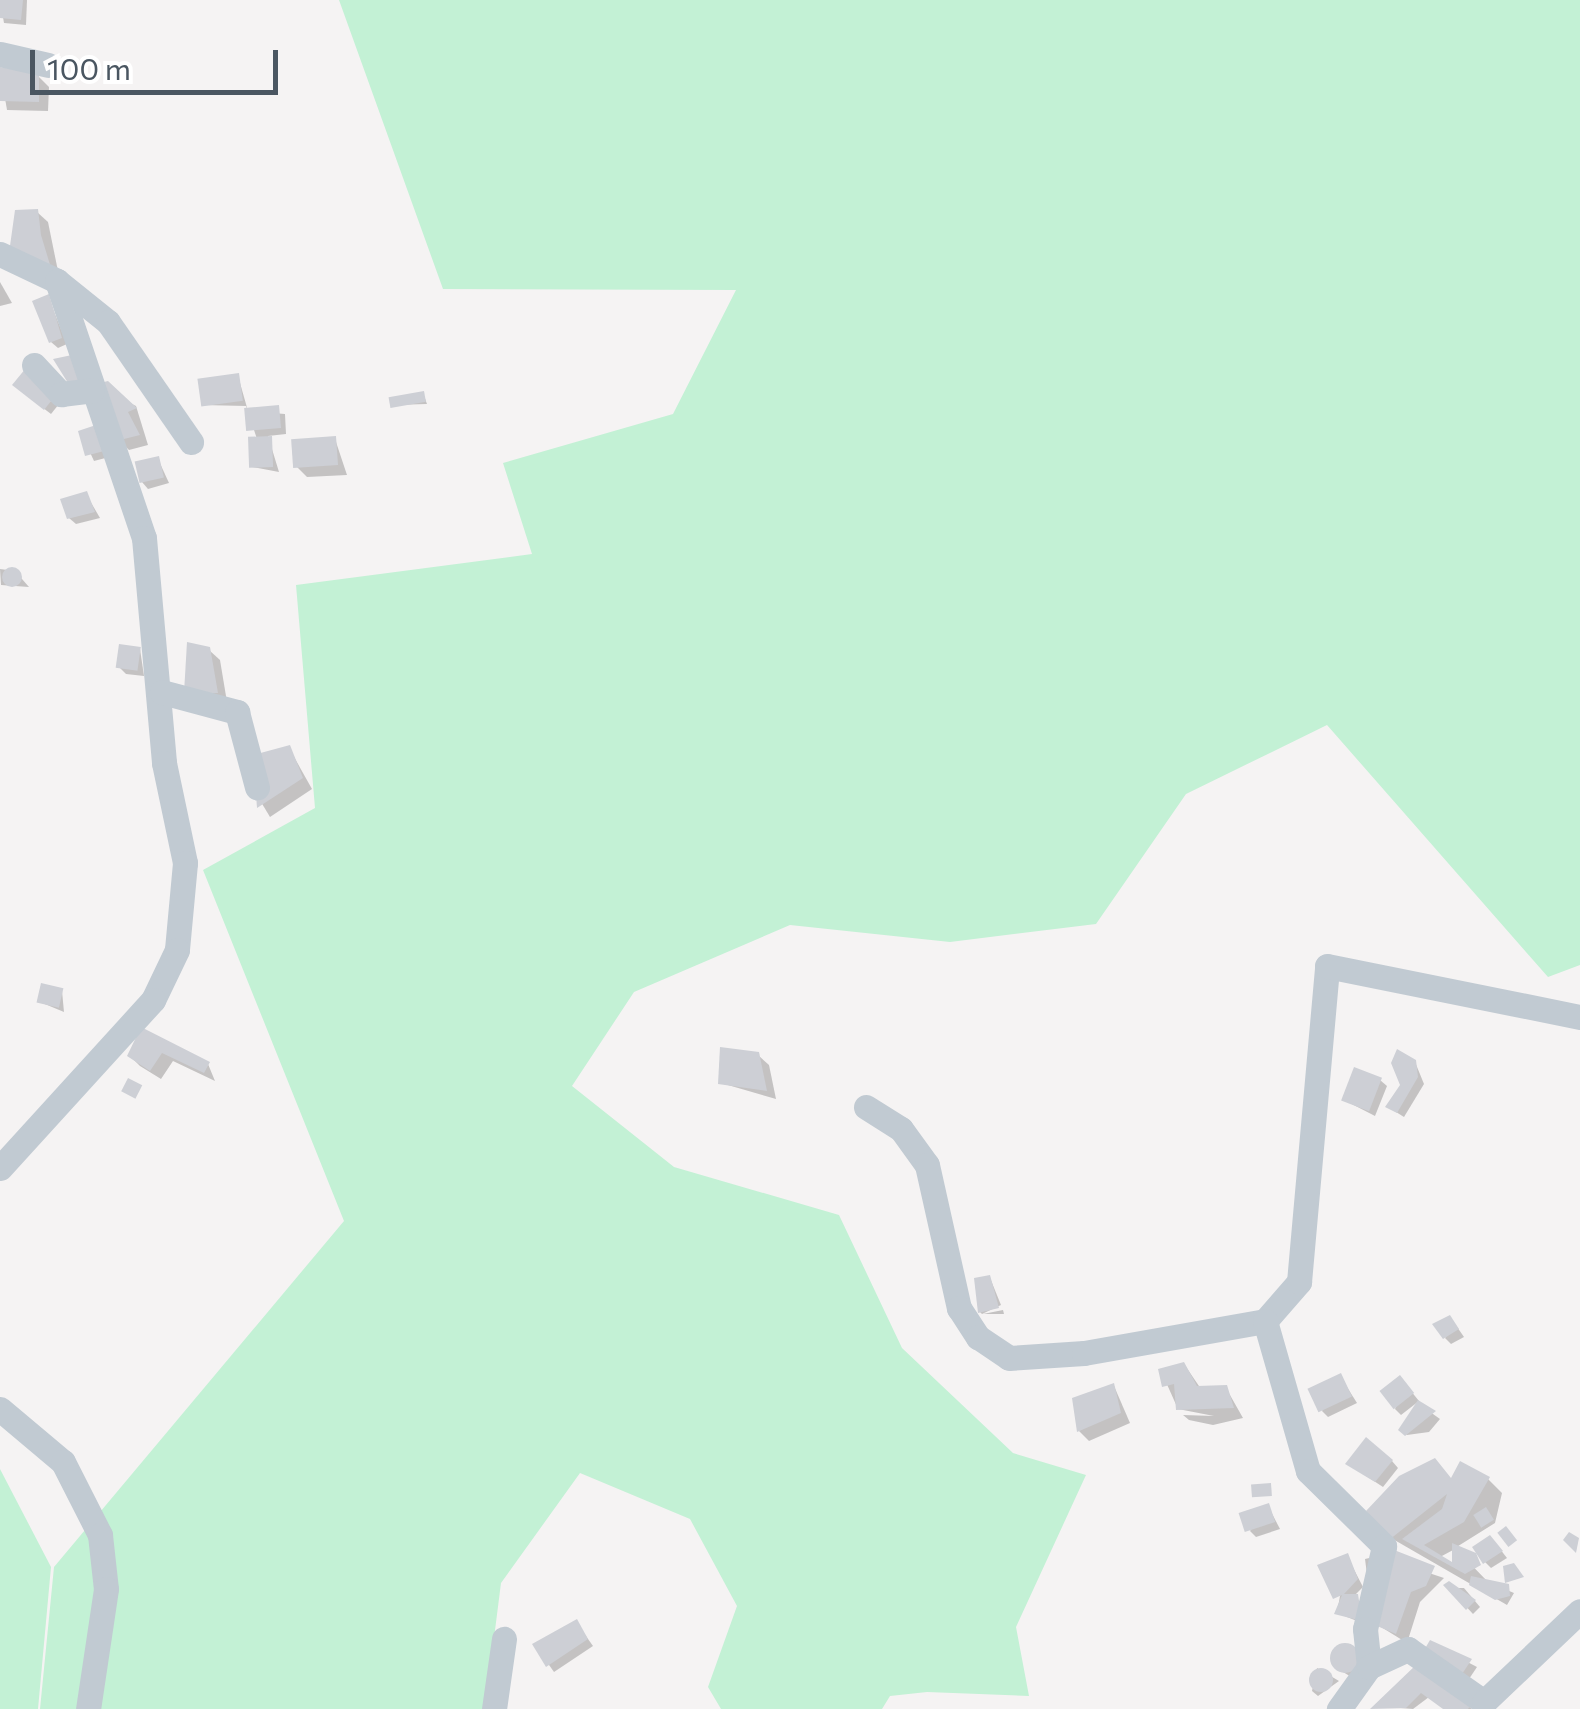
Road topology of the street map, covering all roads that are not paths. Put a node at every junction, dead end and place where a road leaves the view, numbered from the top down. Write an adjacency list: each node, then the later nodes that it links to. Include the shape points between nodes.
1 (0, 54): 2 (street)
2 (48, 65)
3 (0, 254): 4 (street)
4 (56, 280): 6 (street); 7 (street, via 108,322)
5 (34, 366): 6 (street, via 61,394)
6 (92, 390): 8 (street, via 144,538)
7 (191, 442)
8 (162, 692): 9 (street, via 237,712); 12 (street, via 164,764 185,863 177,950 154,1000)
9 (257, 787)
10 (1580, 1017): 13 (street, via 1327,966 1300,1282)
11 (866, 1108): 13 (street, via 900,1129 927,1166 959,1308 978,1337 1009,1358)
12 (0, 1168)
13 (1264, 1321): 16 (street, via 1308,1472 1384,1546)
14 (0, 1409): 20 (street, via 64,1462 100,1535 106,1589)
15 (1580, 1611): 18 (street, via 1484,1702)
16 (1365, 1629): 18 (street); 19 (street)
17 (504, 1640): 21 (street)
18 (1408, 1649): 19 (street)
19 (1363, 1673): 22 (street); 23 (street)
20 (88, 1709)
21 (494, 1709)
22 (1339, 1709)
23 (1354, 1709)

